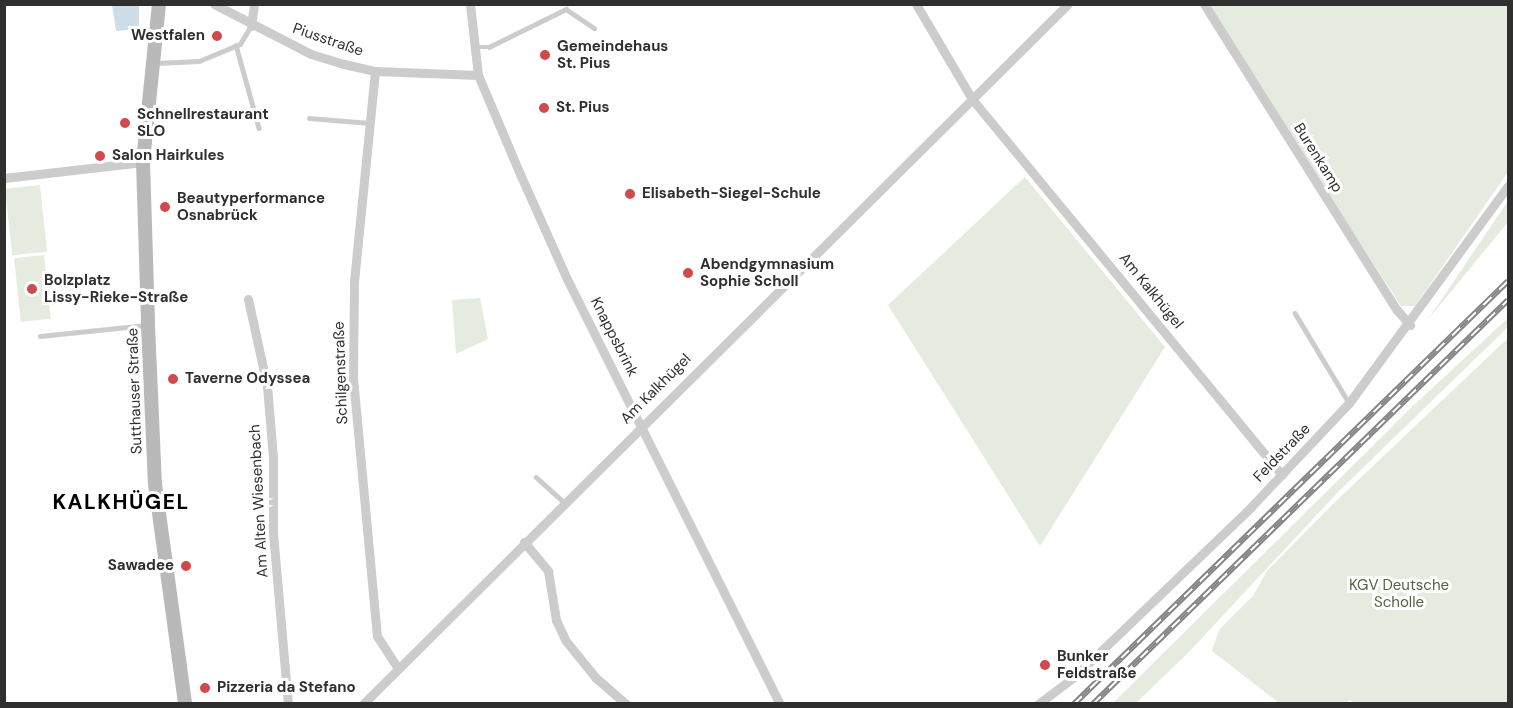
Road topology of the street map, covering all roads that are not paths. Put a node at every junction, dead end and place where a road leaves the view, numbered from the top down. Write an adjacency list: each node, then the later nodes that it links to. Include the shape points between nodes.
1 (159, 4): 12 (street, Sutthauser Straße)
2 (214, 4): 8 (street, Piusstraße)
3 (254, 4): 8 (street)
4 (470, 4): 11 (street, Knappsbrink)
5 (916, 4): 15 (street)
6 (1068, 4): 15 (street, Am Kalkhügel)
7 (1204, 4): 25 (street, Burenkamp, via 1396,310)
8 (251, 26): 10 (lane); 13 (street, Piusstraße, via 311,54)
9 (594, 28): 11 (lane, via 566,9 489,47)
10 (236, 45): 12 (lane, via 199,61); 18 (lane)
11 (475, 47): 14 (street, Knappsbrink)
12 (153, 63): 19 (street, Sutthauser Straße)
13 (375, 71): 14 (street, Piusstraße); 17 (street, Schilgenstraße)
14 (478, 75): 28 (street, Knappsbrink, via 567,279)
15 (972, 99): 28 (street, Am Kalkhügel); 29 (street, Am Kalkhügel)
16 (309, 118): 17 (lane)
17 (370, 123): 33 (street, Schilgenstraße, via 354,281 353,378 377,636)
18 (259, 128)
19 (143, 162): 20 (street); 24 (street, Sutthauser Straße)
20 (4, 178)
21 (1509, 186): 25 (street, Feldstraße)
22 (248, 299): 35 (street, Am Alten Wiesenbach, via 267,386 273,457 273,533)
23 (1295, 313): 27 (lane)
24 (148, 325): 26 (lane); 34 (street, Sutthauser Straße, via 155,484)
25 (1410, 325): 27 (street, Feldstraße)
26 (40, 336)
27 (1349, 404): 29 (street, Feldstraße)
28 (642, 423): 31 (street, Am Kalkhügel); 38 (street, Knappsbrink)
29 (1282, 475): 39 (street, Feldstraße, via 1074,676)
30 (536, 477): 31 (lane)
31 (564, 502): 32 (street, Am Kalkhügel)
32 (524, 542): 33 (street, Am Kalkhügel); 37 (street, via 548,571 556,620 566,641 596,678)
33 (398, 668): 36 (street, Am Kalkhügel)
34 (185, 704)
35 (288, 704)
36 (363, 704)
37 (626, 704)
38 (780, 704)
39 (1038, 704)
40 (1195, 704): 41 (lane)
41 (1212, 704)

